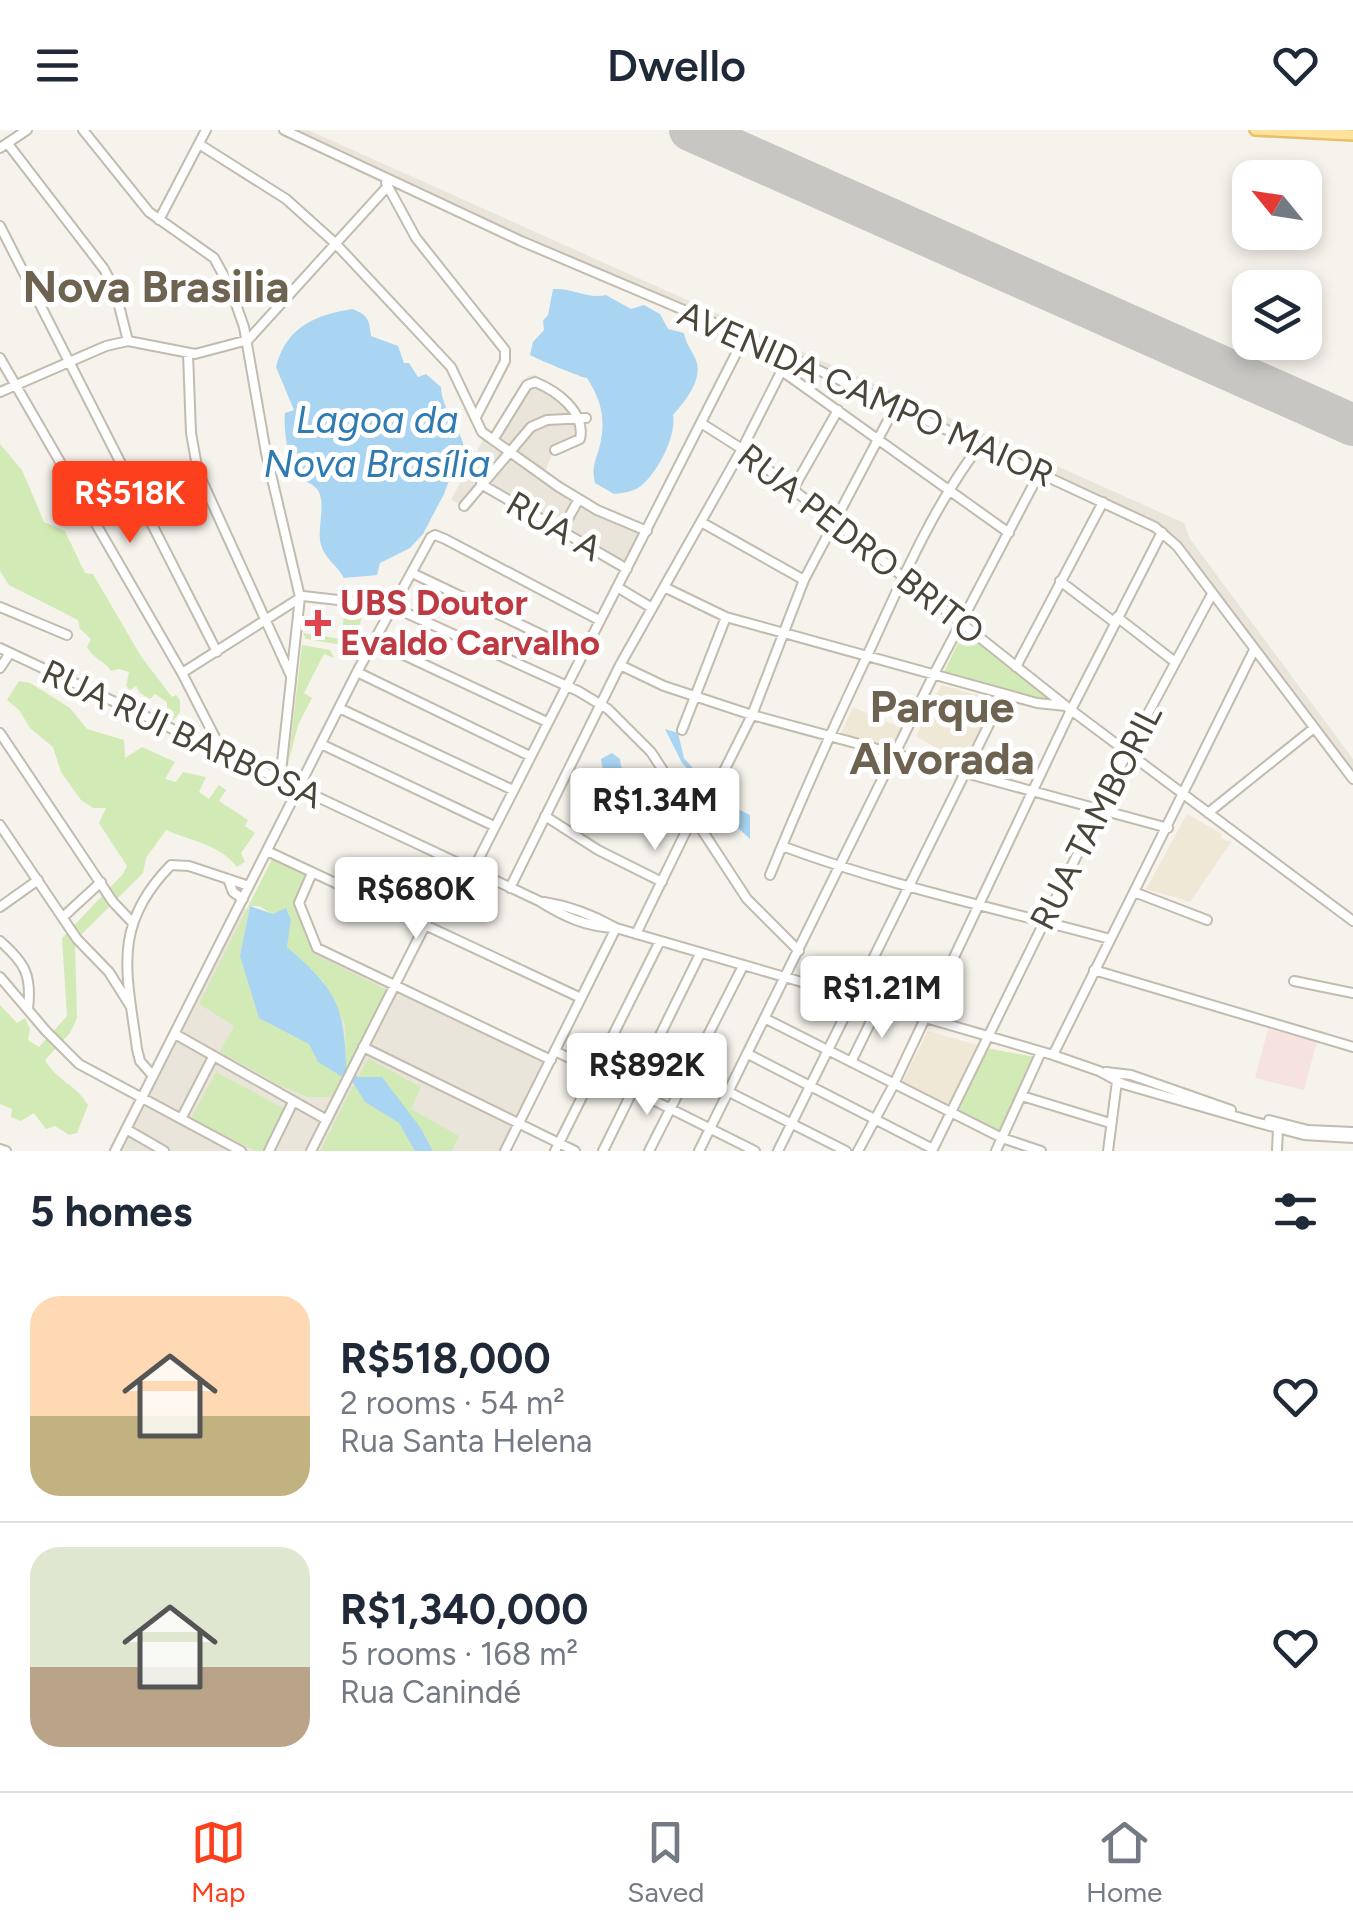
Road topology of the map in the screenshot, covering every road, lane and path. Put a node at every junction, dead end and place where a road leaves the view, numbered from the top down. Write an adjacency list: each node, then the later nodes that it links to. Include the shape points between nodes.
1 (27, 130): 9 (street)
2 (83, 130): 11 (street)
3 (206, 130): 8 (street)
4 (284, 130): 10 (street, AVENIDA CAMPO MAIOR)
5 (1255, 130): 6 (main road)
6 (1320, 132): 7 (main road)
7 (1353, 135)
8 (199, 144): 11 (street); 13 (street, via 286,199)
9 (4, 146): 16 (street, via 104,269)
10 (386, 182): 13 (street); 14 (street, AVENIDA CAMPO MAIOR); 26 (street, via 416,238 505,350)
11 (159, 220): 15 (street, via 218,264)
12 (0, 226): 20 (street)
13 (334, 243): 15 (street); 26 (street, via 443,357)
14 (745, 336): 19 (street, AVENIDA CAMPO MAIOR); 28 (street)
15 (248, 340): 17 (street); 58 (street)
16 (128, 341): 17 (street); 20 (street)
17 (188, 354): 37 (street, via 193,450)
18 (0, 358): 22 (street)
19 (788, 358): 21 (street); 24 (street, AVENIDA CAMPO MAIOR)
20 (68, 362): 22 (street); 42 (street)
21 (782, 372): 25 (street); 32 (street)
22 (14, 385): 23 (street); 81 (street)
23 (0, 392)
24 (895, 408): 29 (street); 31 (street, AVENIDA CAMPO MAIOR)
25 (838, 410): 29 (street); 38 (street)
26 (475, 418): 30 (street)
27 (582, 418): 30 (street, via 560,397 529,383); 33 (street, via 537,423); 34 (street, via 581,438)
28 (701, 423): 32 (street, RUA PEDRO BRITO); 47 (street)
29 (878, 437): 39 (street); 45 (street)
30 (493, 440): 33 (street)
31 (980, 445): 35 (street, AVENIDA CAMPO MAIOR); 39 (street)
32 (742, 449): 38 (street, RUA PEDRO BRITO); 44 (street)
33 (509, 450): 36 (street); 40 (street)
34 (555, 450)
35 (1040, 472): 41 (street, AVENIDA CAMPO MAIOR); 49 (street)
36 (480, 484): 43 (street); 46 (street, RUA A)
37 (204, 488): 42 (street); 63 (street)
38 (793, 488): 45 (street, RUA PEDRO BRITO)
39 (950, 491): 49 (street); 52 (street)
40 (579, 498): 46 (street); 47 (street)
41 (1103, 502): 48 (street, AVENIDA CAMPO MAIOR); 54 (street)
42 (142, 504): 72 (street)
43 (464, 506)
44 (700, 522): 53 (street); 56 (street)
45 (834, 522): 52 (street, RUA PEDRO BRITO); 53 (street)
46 (562, 529): 50 (street, RUA A)
47 (646, 531): 50 (street)
48 (1162, 532): 57 (street, AVENIDA CAMPO MAIOR); 65 (street)
49 (1010, 533): 66 (street)
50 (627, 569): 55 (street)
51 (412, 573): 59 (street); 64 (street, via 434,535); 74 (street)
52 (904, 578): 66 (street, RUA PEDRO BRITO); 75 (street)
53 (804, 580): 67 (street)
54 (1060, 581): 65 (street); 78 (street)
55 (618, 587): 61 (street); 64 (street)
56 (664, 588): 61 (street); 62 (street)
57 (1212, 594): 71 (street, AVENIDA CAMPO MAIOR); 76 (street, RUA TAMBORIL)
58 (300, 597): 59 (street); 63 (street); 83 (street)
59 (392, 606): 69 (street); 84 (street)
60 (0, 607): 68 (street)
61 (652, 608): 77 (street)
62 (726, 617): 67 (street); 86 (street)
63 (265, 620): 72 (street); 83 (street)
64 (599, 620): 74 (street)
65 (1116, 620): 76 (street); 89 (street)
66 (962, 622): 78 (street, RUA PEDRO BRITO); 82 (street)
67 (781, 633): 75 (street); 90 (street)
68 (66, 635)
69 (374, 641): 80 (street); 91 (street)
70 (0, 648): 73 (street, RUA RUI BARBOSA)
71 (1254, 650): 92 (street, AVENIDA CAMPO MAIOR); 107 (street)
72 (216, 652): 81 (street)
73 (10, 653): 79 (street); 98 (street, RUA RUI BARBOSA)
74 (582, 654): 84 (street)
75 (867, 656): 82 (street); 95 (street)
76 (1175, 662): 97 (street, RUA TAMBORIL)
77 (620, 665): 86 (street); 87 (street)
78 (1016, 667): 89 (street, RUA PEDRO BRITO)
79 (0, 668)
80 (357, 672): 88 (street); 100 (street)
81 (182, 673): 98 (street)
82 (934, 674): 85 (street); 99 (street)
83 (291, 676): 103 (street)
84 (566, 685): 87 (street); 91 (street)
85 (1004, 694): 89 (street); 101 (street)
86 (694, 697): 90 (street); 93 (street)
87 (600, 703): 110 (street); 111 (street, via 651,752)
88 (339, 708): 96 (street); 105 (street)
89 (1068, 708): 97 (street, RUA PEDRO BRITO); 106 (street)
90 (752, 715): 95 (street); 111 (street)
91 (547, 722): 100 (street)
92 (1314, 728): 102 (street, AVENIDA CAMPO MAIOR); 109 (street)
93 (682, 730)
94 (0, 733): 125 (street)
95 (828, 736): 99 (street); 115 (street)
96 (321, 744): 104 (street); 113 (street)
97 (1128, 751): 107 (street, RUA PEDRO BRITO); 108 (street, RUA TAMBORIL)
98 (224, 752): 103 (street, RUA RUI BARBOSA)
99 (896, 754): 101 (street); 118 (street)
100 (530, 756): 105 (street)
101 (963, 773): 106 (street); 128 (street)
102 (1353, 779)
103 (280, 780): 104 (street, RUA RUI BARBOSA)
104 (300, 790): 116 (street); 117 (street, RUA RUI BARBOSA)
105 (512, 790): 113 (street)
106 (1034, 790): 108 (street); 131 (street)
107 (1183, 794): 109 (street, RUA PEDRO BRITO); 114 (street)
108 (1100, 808): 114 (street); 135 (street, RUA TAMBORIL)
109 (1208, 813): 136 (street, RUA PEDRO BRITO)
110 (545, 816): 124 (street); 127 (street)
111 (694, 816): 124 (street); 144 (street, via 747,899)
112 (0, 824): 123 (street)
113 (494, 826): 119 (street)
114 (1168, 828): 129 (street)
115 (782, 846): 118 (street); 121 (street)
116 (267, 851): 120 (street); 126 (street)
117 (456, 864): 119 (street, RUA RUI BARBOSA); 138 (street)
118 (839, 868): 128 (street); 144 (street)
119 (472, 872): 127 (street, RUA RUI BARBOSA)
120 (312, 873): 138 (street); 151 (street, via 299,903 312,943)
121 (770, 875)
122 (228, 879): 126 (street); 130 (street); 137 (street, via 171,865)
123 (38, 880): 132 (street); 134 (street)
124 (662, 882): 140 (street)
125 (103, 885): 134 (street); 137 (street)
126 (250, 886): 130 (street)
127 (510, 888): 139 (street, RUA RUI BARBOSA, via 594,928)
128 (910, 888): 131 (street); 154 (street)
129 (1134, 892): 133 (street); 141 (street)
130 (243, 899): 160 (street)
131 (977, 906): 135 (street); 159 (street)
132 (0, 907)
133 (1207, 920)
134 (65, 921): 157 (street)
135 (1042, 921): 141 (street); 161 (street, RUA TAMBORIL)
136 (1353, 921)
137 (132, 922): 157 (street, via 126,948)
138 (425, 926): 151 (street); 153 (street)
139 (616, 928): 140 (street, RUA RUI BARBOSA); 153 (street)
140 (636, 934): 143 (street, RUA RUI BARBOSA)
141 (1110, 939): 147 (street)
142 (0, 941): 156 (street, via 26,972)
143 (660, 941): 145 (street, RUA RUI BARBOSA); 171 (street)
144 (799, 951): 149 (street)
145 (700, 954): 146 (street, RUA RUI BARBOSA); 177 (street)
146 (743, 966): 149 (street, RUA RUI BARBOSA); 182 (street)
147 (1094, 970): 163 (street); 167 (street)
148 (0, 976): 156 (street)
149 (787, 976): 154 (street, RUA RUI BARBOSA); 158 (street)
150 (1294, 981): 152 (street)
151 (394, 988): 162 (street); 168 (street)
152 (1353, 993)
153 (581, 998): 168 (street)
154 (856, 998): 155 (street, RUA RUI BARBOSA); 164 (street)
155 (878, 1005): 159 (street, RUA RUI BARBOSA); 170 (street)
156 (28, 1009): 180 (street, via 97,1076)
157 (132, 1010): 173 (street, via 139,1058)
158 (766, 1019): 164 (street); 166 (street)
159 (925, 1019): 161 (street, RUA RUI BARBOSA); 175 (street)
160 (174, 1034): 169 (street); 173 (street)
161 (988, 1037): 165 (street, RUA RUI BARBOSA); 183 (street, RUA TAMBORIL)
162 (363, 1047): 186 (street); 188 (street)
163 (1353, 1047)
164 (829, 1050): 170 (street); 176 (street)
165 (1041, 1052): 167 (street, RUA RUI BARBOSA); 179 (street)
166 (748, 1054): 176 (street); 178 (street)
167 (1053, 1055): 172 (street, RUA RUI BARBOSA)
168 (553, 1056): 171 (street); 188 (street)
169 (213, 1057): 181 (street); 184 (street)
170 (851, 1062): 175 (street)
171 (595, 1071): 177 (street); 195 (street)
172 (1099, 1071): 174 (street, RUA RUI BARBOSA); 193 (street, RUA RUI BARBOSA, via 1292,1126)
173 (153, 1076): 180 (street)
174 (1117, 1081): 187 (street); 190 (street, RUA RUI BARBOSA)
175 (894, 1084): 183 (street); 185 (street)
176 (811, 1086): 185 (street); 189 (street)
177 (633, 1090): 182 (street); 204 (street)
178 (729, 1092): 189 (street); 191 (street)
179 (1022, 1096): 187 (street); 194 (street)
180 (142, 1098): 184 (street); 192 (street)
181 (293, 1102): 186 (street); 200 (street)
182 (670, 1110): 191 (street); 205 (street)
183 (951, 1112): 194 (street); 196 (street, RUA TAMBORIL)
184 (182, 1119): 199 (street)
185 (875, 1119): 196 (street); 210 (street)
186 (327, 1120): 201 (street)
187 (1110, 1122): 213 (street)
188 (518, 1124): 195 (street); 202 (street)
189 (792, 1124): 208 (street); 209 (street)
190 (1278, 1128): 193 (street, RUA RUI BARBOSA); 214 (street)
191 (710, 1129): 206 (street); 207 (street)
192 (126, 1130): 197 (street); 198 (street)
193 (1353, 1135)
194 (1002, 1138): 211 (street); 212 (street)
195 (556, 1147): 203 (street)
196 (934, 1150)
197 (114, 1151)
198 (164, 1151)
199 (241, 1151)
200 (270, 1151)
201 (311, 1151)
202 (504, 1151)
203 (575, 1151)
204 (603, 1151)
205 (649, 1151)
206 (699, 1151)
207 (755, 1151)
208 (778, 1151)
209 (846, 1151)
210 (858, 1151)
211 (996, 1151)
212 (1041, 1151)
213 (1108, 1151)
214 (1277, 1151)

